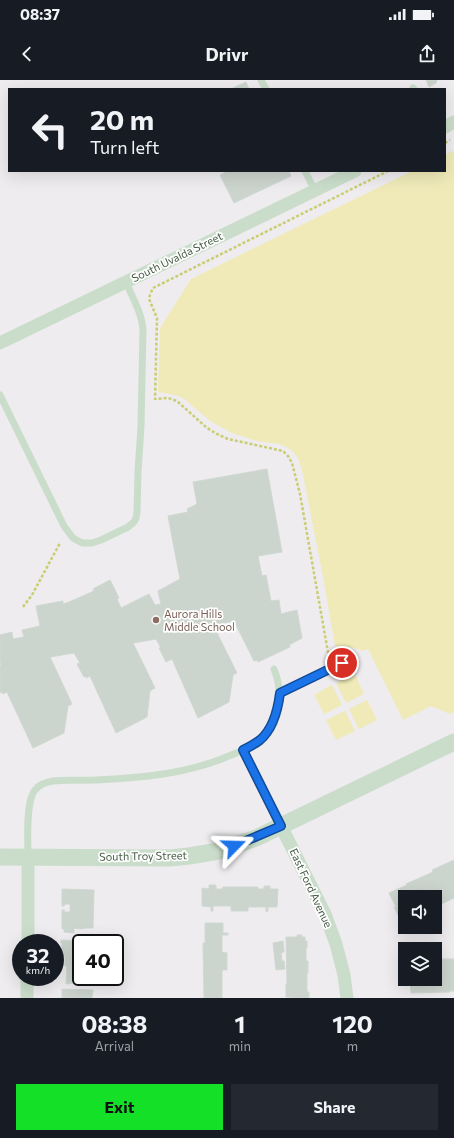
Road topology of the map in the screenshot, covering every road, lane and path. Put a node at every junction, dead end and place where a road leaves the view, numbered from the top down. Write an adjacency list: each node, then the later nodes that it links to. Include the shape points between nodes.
1 (306, 172): 4 (lane)
2 (353, 172): 4 (street, South Uvalda Street)
3 (386, 172): 11 (path, via 153,288 149,299 157,318 155,399 168,398 177,401 217,434 228,439 283,451 292,463 300,494)
4 (315, 191): 5 (street, South Uvalda Street)
5 (126, 282): 6 (street, South Uvalda Street); 7 (lane, via 143,324 141,426 137,512 134,522 97,542 86,543 71,536)
6 (0, 343)
7 (0, 396)
8 (60, 543): 9 (path)
9 (24, 607)
10 (342, 663): 11 (lane)
11 (331, 668): 13 (lane)
12 (274, 669): 13 (lane)
13 (280, 693): 15 (lane, via 277,711 266,733)
14 (454, 742): 16 (street, South Troy Street)
15 (243, 750): 16 (lane); 18 (lane, via 201,767 166,774 136,778 60,780 42,784 34,790 30,801)
16 (281, 826): 18 (street, South Troy Street, via 219,851 189,856); 22 (street, East Ford Avenue, via 326,914 344,975)
17 (0, 857): 18 (street, South Troy Street)
18 (28, 857): 19 (street)
19 (28, 934)
20 (27, 986): 21 (street)
21 (27, 998)
22 (347, 998)

